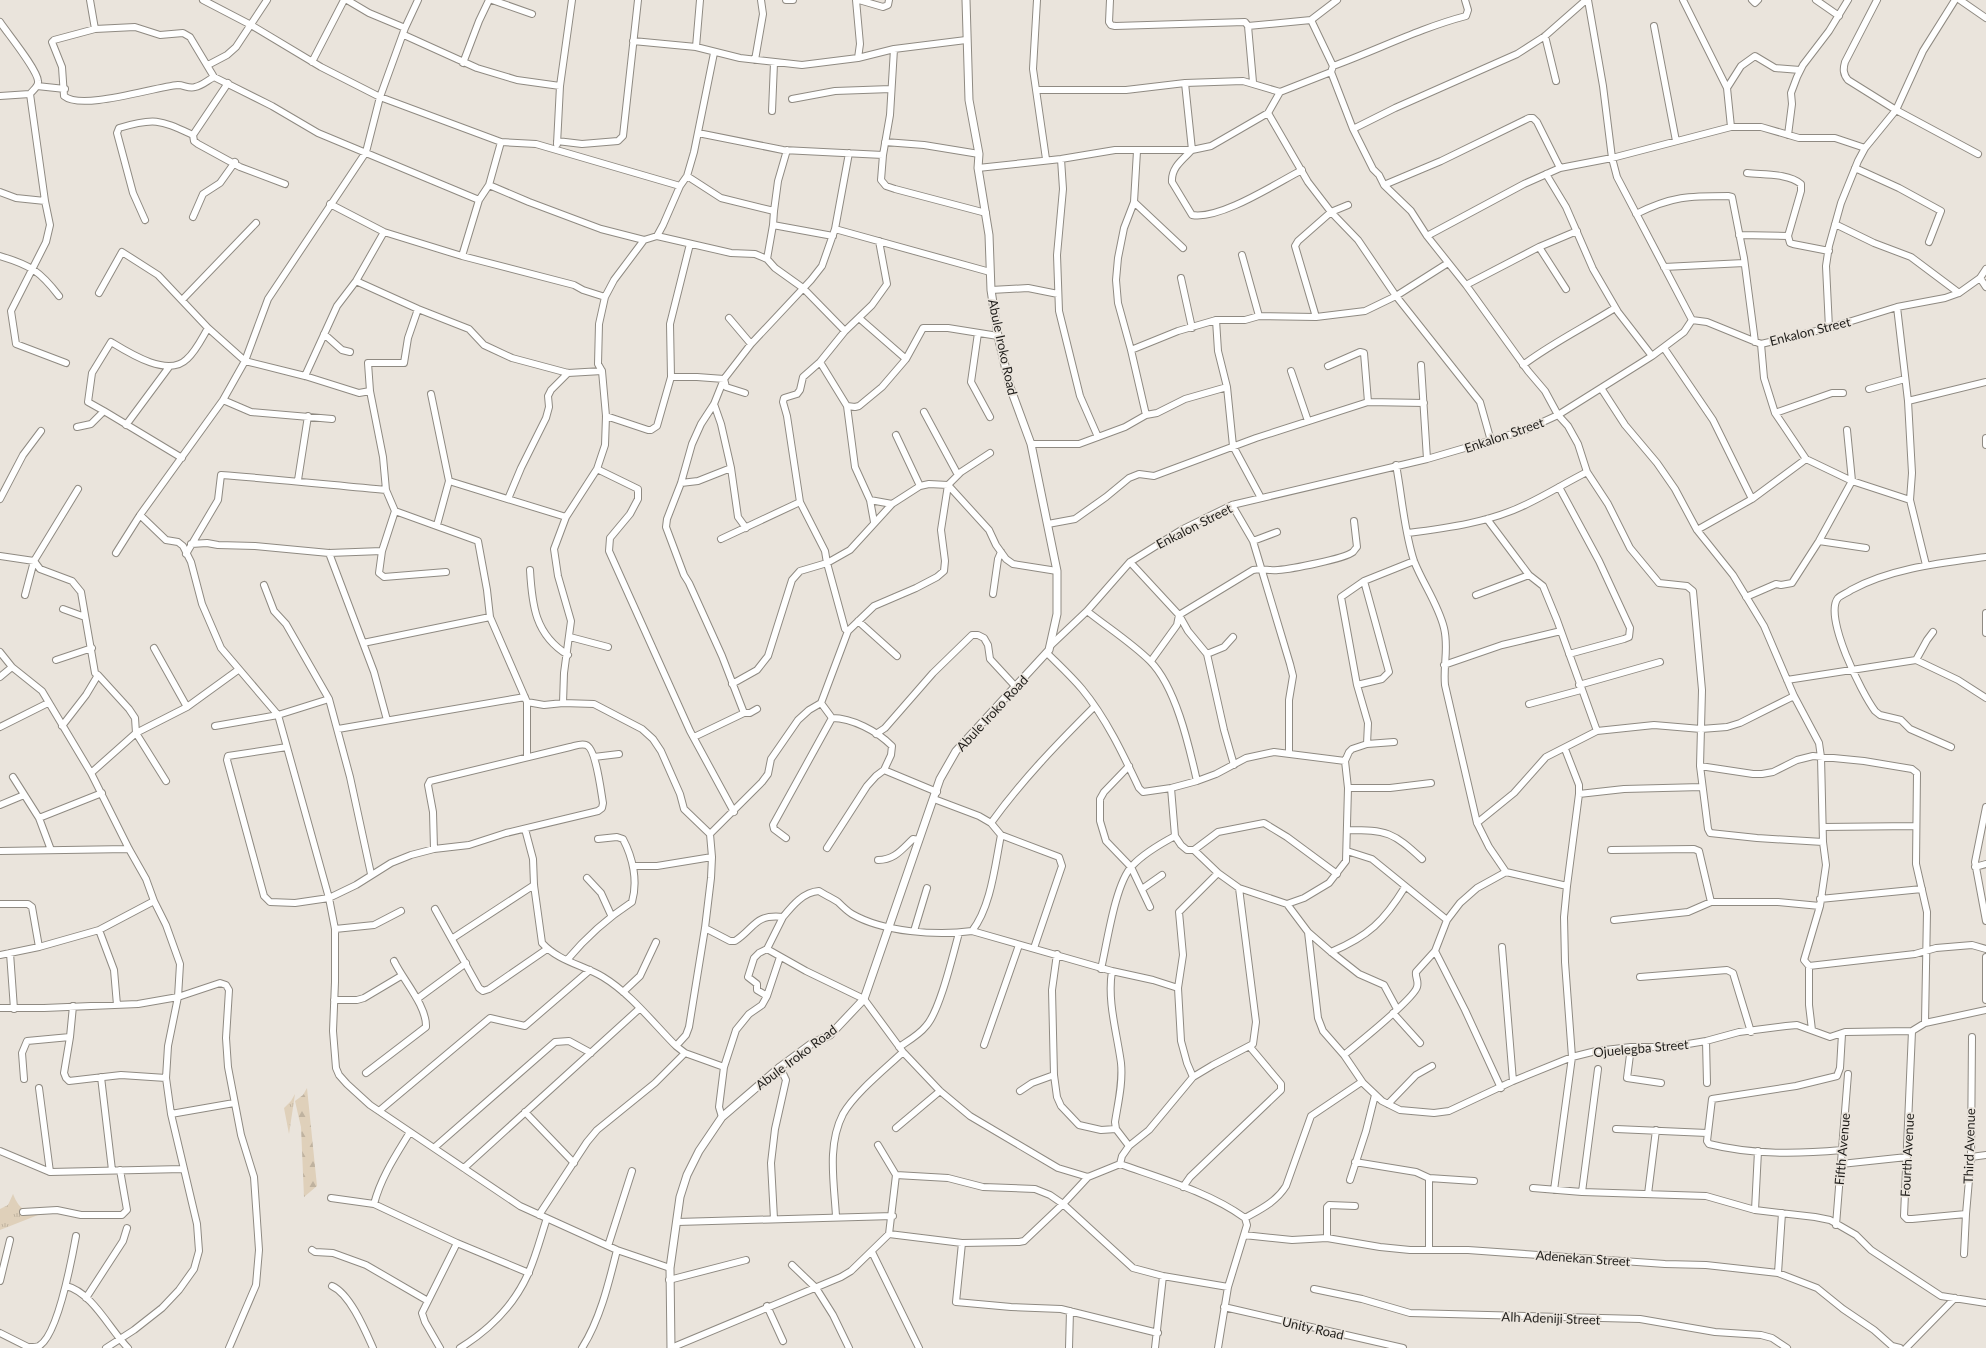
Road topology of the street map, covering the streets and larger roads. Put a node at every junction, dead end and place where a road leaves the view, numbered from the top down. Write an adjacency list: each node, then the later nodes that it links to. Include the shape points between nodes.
1 (90, 0): 39 (street)
2 (203, 0): 35 (street)
3 (268, 0): 35 (street)
4 (346, 0): 38 (street, via 369,13); 49 (street)
5 (418, 0): 38 (street)
6 (489, 0): 50 (street)
7 (492, 0): 30 (street)
8 (572, 0): 61 (street)
9 (638, 0): 43 (street)
10 (700, 0): 44 (street)
11 (761, 0): 48 (street, via 763,14)
12 (786, 0): 13 (street)
13 (793, 0)
14 (857, 0): 15 (street, via 883,7 888,5); 47 (street, via 860,44)
15 (890, 0)
16 (966, 0): 42 (street, Abule Iroko Road)
17 (1037, 0): 65 (street, via 1033,69)
18 (1110, 0): 36 (street, via 1109,22 1114,26 1245,22)
19 (1337, 0): 33 (street)
20 (1465, 0): 53 (street, via 1468,10 1466,16 1427,27)
21 (1587, 0): 41 (street); 93 (street, via 1603,86)
22 (1683, 0): 62 (street)
23 (1752, 0): 24 (street, via 1755,3)
24 (1758, 0)
25 (1816, 0): 31 (street)
26 (1848, 0): 31 (street)
27 (1877, 0): 71 (street, via 1845,62 1844,75)
28 (1955, 0): 71 (street, via 1923,51)
29 (1960, 0): 32 (street)
30 (532, 14)
31 (1839, 16): 54 (street)
32 (1986, 18)
33 (1311, 20): 36 (street); 53 (street)
34 (0, 22): 60 (street, via 37,75)
35 (251, 25): 49 (street); 52 (street, via 231,51)
36 (1248, 26): 57 (street)
37 (1654, 26): 80 (street)
38 (406, 28): 40 (street)
39 (95, 29): 52 (street, via 135,28 160,35 183,33 190,37); 63 (street, via 52,42 62,67)
40 (404, 35): 50 (street); 69 (street)
41 (1545, 36): 56 (street); 75 (street, via 1517,54)
42 (966, 40): 45 (street); 90 (street, Abule Iroko Road, via 969,100)
43 (633, 41): 44 (street); 79 (street, via 622,140 582,144)
44 (696, 47): 46 (street)
45 (894, 49): 47 (street); 64 (street)
46 (714, 53): 48 (street); 76 (street)
47 (858, 58): 51 (street, via 802,65)
48 (755, 60): 51 (street)
49 (312, 62): 69 (street)
50 (463, 63): 61 (street, via 517,80)
51 (774, 63): 72 (street)
52 (208, 65): 55 (street)
53 (1332, 69): 66 (street); 75 (street)
54 (1800, 70): 62 (street, via 1775,68 1755,56 1741,66); 78 (street, via 1791,93)
55 (214, 77): 58 (street); 63 (street, via 194,88 177,85 139,94 77,101 64,96)
56 (1556, 81)
57 (1253, 82): 59 (street); 66 (street)
58 (228, 83): 77 (street); 88 (street, via 318,133)
59 (1185, 83): 65 (street, via 1126,90); 86 (street)
60 (38, 86): 63 (street); 67 (street)
61 (560, 86): 79 (street)
62 (1727, 88): 74 (street)
63 (64, 89)
64 (891, 89): 70 (street, via 835,91); 82 (street)
65 (1036, 90): 94 (street)
66 (1280, 92): 73 (street)
67 (30, 94): 68 (street); 110 (street)
68 (0, 96)
69 (380, 97): 81 (street); 88 (street)
70 (792, 98)
71 (1896, 110): 83 (street); 91 (street)
72 (772, 111)
73 (1268, 113): 86 (street, via 1211,146); 100 (street)
74 (1731, 127): 78 (street, via 1761,127); 80 (street)
75 (1353, 129): 106 (street)
76 (698, 133): 85 (street); 103 (street)
77 (193, 135): 96 (street, via 194,141 198,144); 119 (street, via 155,120 119,128 117,133 133,193)
78 (1788, 135): 83 (street, via 1799,138 1835,138)
79 (557, 141): 84 (street)
80 (1676, 141): 93 (street)
81 (501, 142): 84 (street, via 536,144); 105 (street)
82 (885, 142): 90 (street); 92 (street)
83 (1865, 148): 99 (street)
84 (557, 150): 107 (street)
85 (787, 150): 89 (street); 114 (street, via 778,181)
86 (1192, 150): 87 (street); 100 (street, via 1174,169 1172,176 1172,182 1192,215 1198,216 1230,208)
87 (1137, 151): 95 (street, via 1115,150); 111 (street)
88 (366, 152): 109 (street); 112 (street)
89 (849, 153): 92 (street); 125 (street)
90 (979, 154): 97 (street, Abule Iroko Road)
91 (1978, 154)
92 (883, 155): 116 (street, via 881,180 886,186)
93 (1612, 158): 98 (street); 117 (street, via 1617,177)
94 (1046, 159): 95 (street); 97 (street)
95 (1061, 159): 157 (street, via 1063,189 1058,226)
96 (232, 161): 104 (street, via 240,167); 118 (street, via 220,183 201,197)
97 (978, 168): 116 (street, Abule Iroko Road)
98 (1560, 168): 102 (street); 106 (street, via 1537,122 1529,118 1441,161)
99 (1855, 168): 121 (street); 132 (street, via 1941,211)
100 (1302, 170): 115 (street)
101 (1747, 173): 129 (street, via 1779,176 1796,180 1801,184)
102 (1546, 174): 123 (street); 127 (street)
103 (687, 176): 107 (street); 114 (street, via 721,198)
104 (285, 184)
105 (489, 185): 109 (street); 130 (street, via 601,229)
106 (1384, 185): 127 (street, via 1411,211)
107 (680, 186): 126 (street)
108 (0, 192): 110 (street, via 16,198)
109 (479, 200): 139 (street)
110 (45, 201): 144 (street, via 50,225 46,242)
111 (1134, 202): 135 (street); 181 (street, via 1124,228 1116,280 1118,303)
112 (330, 204): 124 (street); 185 (street, via 268,299)
113 (1348, 205): 115 (street)
114 (774, 211): 122 (street)
115 (1331, 212): 159 (street, via 1358,240); 166 (street, via 1295,246)
116 (986, 213): 146 (street, Abule Iroko Road)
117 (1636, 214): 128 (street, via 1659,203 1679,198 1728,196 1732,197 1734,202); 143 (street)
118 (193, 217)
119 (145, 220)
120 (256, 223): 161 (street)
121 (1835, 224): 136 (street); 156 (street, via 1911,257)
122 (773, 225): 125 (street); 140 (street)
123 (1577, 231): 134 (street); 163 (street, via 1592,269)
124 (384, 232): 139 (street); 149 (street)
125 (834, 232): 131 (street); 152 (street, via 822,266)
126 (657, 236): 130 (street); 133 (street)
127 (1427, 236): 141 (street)
128 (1739, 236): 129 (street); 142 (street)
129 (1788, 236): 136 (street, via 1790,243)
130 (644, 240): 160 (street, via 614,280)
131 (879, 241): 146 (street); 168 (street, via 887,284)
132 (1929, 242)
133 (690, 244): 140 (street, via 731,253 755,254); 196 (street, via 670,324)
134 (1539, 247): 150 (street); 153 (street)
135 (1183, 248)
136 (1829, 250): 173 (street, via 1825,274)
137 (1242, 255): 165 (street)
138 (0, 256): 144 (street)
139 (462, 256): 160 (street, via 574,285)
140 (767, 259): 152 (street, via 775,268)
141 (1448, 263): 150 (street); 159 (street)
142 (1744, 263): 143 (street); 178 (street)
143 (1664, 267): 170 (street)
144 (32, 268): 158 (street); 187 (street, via 11,311 16,344)
145 (1986, 269): 148 (street, Enkalon Street)
146 (990, 272): 154 (street, Abule Iroko Road)
147 (1181, 278): 172 (street)
148 (1980, 278): 151 (street); 156 (street, Enkalon Street)
149 (356, 281): 164 (street); 176 (street, via 337,306)
150 (1466, 285): 189 (street)
151 (1986, 287)
152 (804, 288): 174 (street); 179 (street)
153 (1566, 289)
154 (991, 290): 157 (street, via 1028,288); 177 (street, Abule Iroko Road)
155 (99, 293): 161 (street, via 122,252 158,275)
156 (1959, 293): 162 (street, Enkalon Street)
157 (1058, 294): 228 (street, via 1080,396)
158 (59, 296)
159 (1396, 296): 166 (street, via 1364,311); 230 (street, via 1480,402)
160 (606, 297): 192 (street, via 599,324 598,364)
161 (182, 300): 171 (street)
162 (1897, 307): 173 (street, Enkalon Street); 198 (street)
163 (1616, 308): 183 (street); 189 (street, via 1559,340)
164 (418, 309): 194 (street, via 470,328 484,345 512,358); 203 (street, via 408,338 404,363 368,364)
165 (1259, 316): 166 (street); 169 (street, via 1246,320)
166 (1316, 317)
167 (729, 318): 179 (street)
168 (859, 318): 174 (street); 184 (street)
169 (1216, 320): 172 (street); 200 (street, via 1218,351)
170 (1692, 320): 178 (street, Enkalon Street, via 1708,322); 180 (street, Enkalon Street, via 1684,332)
171 (208, 328): 185 (street); 191 (street, via 187,360)
172 (1192, 328): 181 (street, via 1178,331)
173 (1829, 328): 178 (street, Enkalon Street)
174 (845, 331): 186 (street)
175 (978, 333): 177 (street); 184 (street, via 948,328 923,328); 220 (street, via 971,382)
176 (324, 334): 182 (street, via 342,350); 195 (street)
177 (998, 336): 231 (street, Abule Iroko Road, via 1010,387)
178 (1758, 343): 215 (street, via 1764,378)
179 (751, 344): 197 (street)
180 (1664, 348): 183 (street, Enkalon Street); 256 (street, via 1713,420)
181 (1132, 350): 216 (street)
182 (350, 352)
183 (1652, 356): 201 (street, Enkalon Street)
184 (906, 359): 212 (street, via 868,400 855,407)
185 (246, 361): 195 (street); 207 (street)
186 (820, 362): 212 (street); 258 (street, via 803,377 797,394 787,396 783,402)
187 (66, 363)
188 (1421, 365): 210 (street)
189 (1523, 365): 217 (street, via 1545,391)
190 (1328, 366): 209 (street, via 1360,352 1364,353)
191 (169, 367): 213 (street, via 138,358 111,342 92,373 88,402); 223 (street)
192 (602, 371): 194 (street); 219 (street)
193 (1292, 371): 222 (street)
194 (568, 373): 254 (street, via 548,396 546,418)
195 (305, 376): 203 (street, via 359,393)
196 (671, 377): 197 (street); 219 (street, via 657,426 651,430)
197 (724, 379): 204 (street, via 726,387); 211 (street)
198 (1905, 379): 202 (street); 208 (street)
199 (1986, 382): 208 (street)
200 (1227, 387): 216 (street, via 1186,399 1157,413); 233 (street)
201 (1601, 388): 217 (street, Enkalon Street); 270 (street, via 1625,425 1675,488)
202 (1869, 389)
203 (370, 391): 251 (street, via 383,458)
204 (745, 393)
205 (1843, 393): 215 (street, via 1821,396)
206 (432, 394): 244 (street)
207 (223, 400): 218 (street, via 251,412); 235 (street)
208 (1908, 401): 257 (street, via 1912,473)
209 (1368, 402): 210 (street); 222 (street)
210 (1424, 403): 236 (street)
211 (714, 404): 239 (street); 246 (street, via 692,444)
212 (846, 406): 255 (street, via 854,467)
213 (104, 411): 223 (street); 224 (street, via 91,424)
214 (924, 412): 242 (street)
215 (1775, 413): 237 (street)
216 (1146, 415): 228 (street, via 1125,427)
217 (1558, 415): 230 (street, Enkalon Street, via 1523,431); 241 (street, via 1578,444)
218 (308, 416): 221 (street); 243 (street)
219 (606, 416): 240 (street, via 605,445)
220 (990, 417)
221 (332, 419)
222 (1308, 421): 233 (street)
223 (126, 425): 235 (street)
224 (77, 427)
225 (1847, 430): 245 (street)
226 (41, 431): 253 (street, via 23,455)
227 (896, 435): 248 (street)
228 (1098, 437): 231 (street, via 1079,444)
229 (1986, 438): 232 (street)
230 (1491, 441): 236 (street, Enkalon Street)
231 (1031, 444): 267 (street, Abule Iroko Road)
232 (1986, 445)
233 (1233, 446): 252 (street); 267 (street, via 1154,476 1139,474 1129,478 1076,519)
234 (990, 453): 242 (street)
235 (182, 458): 262 (street)
236 (1427, 459): 238 (street, Enkalon Street)
237 (1806, 459): 245 (street); 256 (street)
238 (1396, 465): 252 (street, Enkalon Street); 272 (street)
239 (730, 468): 246 (street, via 698,481); 269 (street, via 738,517)
240 (597, 469): 263 (street); 363 (street, via 638,489 638,499 630,514 610,538 609,551)
241 (1587, 472): 249 (street); 359 (street, via 1608,504 1630,548 1655,580 1659,583 1687,586 1693,591 1702,690)
242 (958, 475): 247 (street)
243 (298, 480): 251 (street); 276 (street, via 221,475 218,500)
244 (449, 481): 254 (street); 268 (street)
245 (1852, 481): 257 (street); 275 (street)
246 (681, 483): 335 (street, via 666,527 684,575 722,656)
247 (948, 485): 248 (street); 279 (street, via 988,530); 307 (street, via 940,530 944,571 916,588 874,606)
248 (920, 486): 259 (street)
249 (1559, 487): 264 (street, via 1527,505); 321 (street, via 1599,561 1630,628 1629,637)
250 (78, 489): 285 (street)
251 (386, 490): 261 (street)
252 (1261, 498): 260 (street, Enkalon Street)
253 (0, 499)
254 (508, 500): 263 (street)
255 (870, 500): 259 (street); 266 (street)
256 (1752, 500): 270 (street)
257 (1910, 500): 289 (street)
258 (800, 502): 269 (street); 288 (street, via 825,551)
259 (892, 504): 266 (street)
260 (1232, 506): 274 (street); 287 (street, Enkalon Street, via 1183,529)
261 (395, 511): 268 (street); 278 (street)
262 (140, 515): 280 (street); 282 (street, via 166,540 178,542 183,546)
263 (566, 517): 312 (street, via 554,549 558,576 571,621)
264 (1487, 519): 272 (street); 294 (street)
265 (1354, 521): 290 (street, via 1357,547 1353,552 1279,570)
266 (874, 522): 288 (street, via 850,550)
267 (1048, 524): 292 (street, Abule Iroko Road)
268 (437, 525): 306 (street, via 478,541)
269 (746, 528): 273 (street)
270 (1697, 530): 300 (street, via 1733,575)
271 (1277, 532): 274 (street)
272 (1408, 533): 286 (street)
273 (721, 539)
274 (1254, 541): 290 (street)
275 (1819, 541): 277 (street); 300 (street, via 1792,583 1781,586 1776,584)
276 (191, 544): 281 (street, via 207,542 218,545); 282 (street)
277 (1866, 548)
278 (382, 551): 281 (street); 293 (street, via 379,573 384,577)
279 (1001, 552): 292 (street, via 1012,564); 297 (street)
280 (116, 553)
281 (329, 553): 314 (street)
282 (186, 554): 330 (street, via 191,562 202,604 216,638)
283 (0, 556): 285 (street)
284 (1986, 557): 289 (street)
285 (34, 560): 298 (street); 305 (street, via 40,569 72,581 81,592)
286 (1414, 561): 295 (street); 328 (street, via 1444,627 1447,644)
287 (1130, 562): 302 (street, Enkalon Street); 304 (street)
288 (827, 563): 308 (street, via 845,629); 335 (street, via 800,571 795,576 768,656 757,670)
289 (1926, 565): 331 (street, via 1861,584 1838,598 1835,612 1840,640)
290 (1261, 568): 304 (street, via 1253,570); 370 (street, via 1293,676 1289,700)
291 (530, 570): 322 (street, via 533,606 540,624 555,648)
292 (1057, 571): 318 (street, Abule Iroko Road, via 1057,614)
293 (446, 572)
294 (1529, 575): 299 (street); 309 (street, via 1543,586)
295 (1364, 581): 336 (street, via 1341,598); 336 (street, via 1388,672 1382,679)
296 (264, 585): 342 (street, via 274,611 286,624)
297 (993, 594)
298 (25, 595)
299 (1476, 595)
300 (1746, 597): 334 (street, via 1764,626)
301 (64, 609): 305 (street)
302 (1087, 611): 318 (street, Enkalon Street); 326 (street)
303 (1986, 613): 311 (street)
304 (1179, 615): 320 (street, via 1188,632); 326 (street, via 1176,625)
305 (85, 617): 316 (street)
306 (490, 617): 314 (street); 341 (street)
307 (858, 621): 308 (street); 323 (street)
308 (848, 631): 345 (street)
309 (1561, 631): 321 (street); 328 (street, via 1502,645)
310 (1934, 632): 325 (street)
311 (1986, 633)
312 (570, 637): 315 (street); 322 (street)
313 (1233, 637): 320 (street, via 1224,647)
314 (363, 643): 353 (street, via 374,672)
315 (608, 647)
316 (92, 648): 324 (street); 332 (street, via 95,673)
317 (154, 648): 347 (street)
318 (1048, 650): 337 (street, Abule Iroko Road); 348 (street)
319 (0, 652): 329 (street)
320 (1207, 654): 376 (street)
321 (1569, 654): 338 (street)
322 (568, 655): 344 (street, via 564,673)
323 (897, 656)
324 (56, 660)
325 (1916, 660): 331 (street); 340 (street, via 1958,680)
326 (1151, 661): 383 (street, via 1176,706 1190,747)
327 (1660, 662): 338 (street)
328 (1444, 665): 398 (street, via 1445,685)
329 (12, 667): 333 (street); 343 (street, via 42,691)
330 (238, 670): 347 (street); 351 (street)
331 (1852, 670): 334 (street); 368 (street, via 1871,706 1880,715 1901,720 1910,729)
332 (98, 675): 354 (street); 361 (street, via 129,709 134,718)
333 (0, 677)
334 (1787, 680): 339 (street)
335 (732, 684): 350 (street)
336 (1357, 685): 366 (street, via 1368,723)
337 (1015, 686): 357 (street, via 990,659 984,638 978,634 972,635 933,673); 388 (street, Abule Iroko Road, via 956,751 940,779)
338 (1580, 688): 346 (street); 360 (street)
339 (1794, 696): 359 (street, via 1740,723); 374 (street, via 1819,743)
340 (1986, 698)
341 (526, 699): 344 (street, via 544,705); 353 (street); 372 (street)
342 (329, 700): 351 (street); 358 (street)
343 (48, 703): 354 (street); 356 (street)
344 (563, 703): 403 (street, via 594,704 642,729 661,751 684,809)
345 (821, 703): 352 (street); 395 (street, via 808,710 798,720 771,759 768,774)
346 (1529, 704)
347 (187, 707): 361 (street)
348 (1094, 707): 377 (street); 397 (street, via 1015,790)
349 (756, 709): 350 (street)
350 (744, 713): 363 (street)
351 (278, 715): 355 (street); 367 (street)
352 (832, 718): 362 (street, via 858,724); 406 (street, via 773,824 774,829)
353 (386, 720): 358 (street)
354 (62, 726): 380 (street)
355 (214, 726)
356 (0, 727)
357 (885, 728): 362 (street); 364 (street)
358 (338, 729): 427 (street)
359 (1701, 729): 360 (street, via 1654,725); 378 (street)
360 (1597, 731): 369 (street)
361 (136, 733): 380 (street); 382 (street)
362 (876, 734): 364 (street)
363 (694, 737): 395 (street)
364 (887, 741): 379 (street, via 892,746 892,755)
365 (1394, 742): 366 (street)
366 (1367, 744): 375 (street, via 1352,749)
367 (287, 747): 438 (street); 438 (street, via 228,756 232,782 245,829 264,896 270,902 295,903)
368 (1951, 747)
369 (1565, 749): 390 (street, via 1579,785); 398 (street, via 1546,757 1514,794)
370 (1289, 752): 375 (street); 376 (street, via 1266,753 1246,758)
371 (619, 754): 373 (street)
372 (527, 757): 373 (street, via 582,744 590,748); 412 (street, via 430,781 428,785 433,812)
373 (594, 757): 401 (street, via 602,808)
374 (1821, 757): 378 (street, via 1797,760 1773,772 1762,774); 399 (street, via 1915,770 1918,782); 400 (street)
375 (1345, 761): 387 (street)
376 (1234, 765): 383 (street)
377 (1129, 766): 386 (street, via 1143,792); 423 (street, via 1100,799 1100,821 1106,841)
378 (1700, 766): 385 (street)
379 (884, 770): 388 (street); 410 (street, via 867,786)
380 (91, 773): 389 (street)
381 (13, 777): 391 (street)
382 (166, 781)
383 (1197, 781): 386 (street)
384 (1431, 783): 387 (street, via 1390,788)
385 (1702, 787): 390 (street, via 1624,789); 409 (street, via 1710,833)
386 (1171, 788): 405 (street)
387 (1348, 788): 402 (street)
388 (937, 792): 392 (street, Abule Iroko Road)
389 (102, 793): 396 (street); 411 (street)
390 (1579, 794): 432 (street)
391 (24, 795): 393 (street); 396 (street)
392 (934, 799): 397 (street); 408 (street, Abule Iroko Road)
393 (0, 805)
394 (1986, 807): 424 (street)
395 (734, 812): 403 (street)
396 (39, 818): 414 (street)
397 (992, 823): 404 (street)
398 (1477, 823): 425 (street)
399 (1916, 826): 400 (street); 437 (street, via 1916,864)
400 (1823, 827): 409 (street)
401 (525, 829): 412 (street, via 469,845); 431 (street, via 533,858)
402 (1347, 830): 417 (street); 419 (street, via 1378,830 1394,836)
403 (710, 834): 418 (street)
404 (1001, 835): 457 (street, via 992,882 981,920); 465 (street, via 1059,857 1062,861)
405 (1175, 836): 415 (street, via 1187,850); 423 (street, via 1154,848)
406 (786, 838)
407 (598, 839): 422 (street, via 623,839)
408 (919, 840): 420 (street, via 913,839 902,851 887,860); 453 (street, Abule Iroko Road)
409 (1823, 842): 441 (street, via 1826,865)
410 (827, 848)
411 (129, 849): 414 (street); 439 (street, via 146,879)
412 (434, 849): 427 (street, via 391,863)
413 (0, 850): 414 (street)
414 (51, 850)
415 (1194, 850): 426 (street); 428 (street, via 1218,832 1264,823 1287,836)
416 (1611, 850): 440 (street, via 1694,849 1699,852)
417 (1347, 851): 428 (street, via 1346,861); 433 (street, via 1372,859)
418 (712, 857): 422 (street, via 657,866); 452 (street)
419 (1422, 859)
420 (878, 860)
421 (1986, 864): 424 (street)
422 (633, 866): 447 (street, via 632,902)
423 (1131, 867): 436 (street); 481 (street, via 1122,882)
424 (1976, 867): 451 (street)
425 (1506, 872): 432 (street); 449 (street, via 1477,888 1460,903)
426 (1218, 873): 435 (street); 486 (street, via 1179,912 1183,955)
427 (371, 874): 438 (street, via 356,885)
428 (1337, 874): 443 (street, via 1330,883 1304,898)
429 (1162, 875): 436 (street)
430 (587, 878): 447 (street, via 601,893)
431 (534, 885): 460 (street); 466 (street, via 542,943)
432 (1567, 886): 519 (street, via 1564,918 1565,962)
433 (1405, 887): 449 (street); 471 (street, via 1393,906 1369,933)
434 (927, 888): 456 (street)
435 (1239, 888): 443 (street); 513 (street, via 1256,1022 1255,1037)
436 (1142, 889): 444 (street)
437 (1922, 889): 441 (street); 470 (street, via 1927,912)
438 (329, 898): 454 (street)
439 (154, 901): 455 (street); 489 (street, via 180,964)
440 (1711, 902): 441 (street); 450 (street, via 1688,912)
441 (1820, 902): 480 (street, via 1805,954 1804,960)
442 (0, 904): 463 (street, via 28,904 32,907)
443 (1287, 904): 458 (street)
444 (1150, 907)
445 (435, 909): 460 (street)
446 (401, 911): 454 (street, via 374,925)
447 (611, 916): 477 (street, via 586,937)
448 (783, 917): 452 (street, via 773,916 757,920 735,941); 453 (street, via 807,894 819,891 837,901 851,914); 467 (street)
449 (1447, 920): 469 (street)
450 (1614, 920)
451 (1986, 921)
452 (705, 928): 511 (street, via 689,1027 686,1035)
453 (888, 928): 456 (street); 490 (street, Abule Iroko Road)
454 (335, 929): 491 (street)
455 (98, 930): 463 (street); 494 (street, via 114,970)
456 (914, 931): 459 (street)
457 (972, 931): 459 (street); 462 (street)
458 (1308, 932): 471 (street); 518 (street, via 1318,1018 1323,1031)
459 (960, 933): 512 (street, via 931,1020 926,1027)
460 (453, 938): 479 (street)
461 (656, 942): 487 (street, via 640,976)
462 (1019, 944): 465 (street); 510 (street)
463 (39, 947): 472 (street)
464 (1502, 947): 531 (street)
465 (1034, 948): 473 (street)
466 (547, 949): 477 (street); 479 (street, via 483,991 478,988)
467 (767, 949): 475 (street); 488 (street, via 754,958 748,977 757,984 757,990)
468 (1986, 949): 470 (street, via 1972,946)
469 (1435, 951): 500 (street, via 1416,972 1417,987); 536 (street)
470 (1926, 951): 480 (street); 501 (street)
471 (1331, 952): 500 (street, via 1359,974 1384,985)
472 (10, 953): 474 (street); 497 (street)
473 (1056, 954): 481 (street); 526 (street, via 1052,990)
474 (0, 955)
475 (780, 957): 488 (street); 490 (street)
476 (1986, 957): 493 (street)
477 (567, 960): 482 (street)
478 (394, 961): 484 (street)
479 (466, 963): 492 (street)
480 (1809, 966): 502 (street)
481 (1101, 969): 483 (street)
482 (590, 970): 487 (street); 542 (street, via 525,1026 490,1018)
483 (1112, 971): 486 (street); 547 (street, via 1112,1006 1122,1078)
484 (401, 976): 491 (street, via 364,998); 492 (street)
485 (1640, 977): 504 (street, via 1727,970 1733,973)
486 (1178, 988): 528 (street, via 1182,1040)
487 (623, 992): 498 (street)
488 (767, 996): 521 (street, via 762,1005 749,1014 736,1030)
489 (178, 997): 494 (street); 529 (street, via 168,1046); 540 (street, via 220,983 226,985 229,990 226,1038)
490 (864, 999): 512 (street); 522 (street, Abule Iroko Road, via 830,1035 811,1044)
491 (334, 1000): 542 (street, via 333,1031 339,1075)
492 (417, 1000): 524 (street, via 426,1022 423,1030)
493 (1986, 1000)
494 (117, 1005): 495 (street)
495 (73, 1006): 497 (street); 506 (street)
496 (0, 1008): 497 (street)
497 (14, 1009)
498 (639, 1009): 511 (street); 516 (street)
499 (1986, 1010): 501 (street)
500 (1395, 1011): 509 (street); 518 (street)
501 (1925, 1023): 503 (street)
502 (1812, 1030): 504 (street, Ojuelegba Street, via 1797,1025); 505 (street, Ojuelegba Street, via 1830,1037)
503 (1912, 1031): 505 (street, Ojuelegba Street); 559 (street, Fourth Avenue)
504 (1751, 1032): 508 (street, Ojuelegba Street, via 1738,1032)
505 (1842, 1034): 551 (street, via 1840,1068 1837,1076 1736,1096 1715,1097 1710,1102)
506 (70, 1037): 527 (street, via 64,1073 66,1078 70,1081); 530 (street, via 27,1041 22,1053)
507 (1972, 1037): 560 (street, Third Avenue)
508 (1706, 1041): 514 (street, Ojuelegba Street, via 1670,1047); 534 (street)
509 (1420, 1043)
510 (984, 1045)
511 (676, 1046): 517 (street)
512 (899, 1047): 515 (street)
513 (1250, 1047): 528 (street); 576 (street, via 1281,1084 1281,1090 1190,1177)
514 (1631, 1047): 519 (street, Ojuelegba Street); 533 (street, via 1627,1078)
515 (903, 1052): 537 (street); 590 (street, via 862,1090 844,1113 835,1134 832,1169)
516 (591, 1053): 543 (street); 554 (street, via 569,1041 555,1042)
517 (685, 1053): 521 (street); 562 (street, via 655,1083 597,1130)
518 (1344, 1055): 532 (street)
519 (1572, 1057): 531 (street, Ojuelegba Street); 578 (street)
520 (1432, 1066): 541 (street, via 1416,1075)
521 (724, 1067): 545 (street, via 719,1107)
522 (780, 1067): 545 (street, Abule Iroko Road); 594 (street, via 786,1080 775,1129 771,1163)
523 (1598, 1069): 579 (street)
524 (366, 1073)
525 (1848, 1074): 555 (street, Fifth Avenue)
526 (1054, 1075): 538 (street, via 1032,1083); 547 (street, via 1061,1106 1079,1125 1101,1130)
527 (101, 1077): 529 (street, via 120,1075); 567 (street)
528 (1193, 1077): 553 (street, via 1149,1130)
529 (166, 1078): 544 (street)
530 (24, 1079)
531 (1513, 1081): 536 (street, Ojuelegba Street)
532 (1363, 1083): 539 (street, Ojuelegba Street); 593 (street, via 1311,1116 1289,1179 1280,1195 1270,1204)
533 (1661, 1083)
534 (1707, 1083)
535 (39, 1088): 570 (street)
536 (1501, 1088): 541 (street, Ojuelegba Street, via 1449,1111 1414,1112 1400,1110)
537 (940, 1091): 546 (street); 572 (street, via 970,1116 1058,1168)
538 (1020, 1092)
539 (1375, 1095): 541 (street, Ojuelegba Street); 561 (street)
540 (234, 1103): 544 (street); 638 (street, via 254,1177 259,1250 256,1285)
541 (1388, 1104)
542 (379, 1111): 550 (street)
543 (525, 1112): 562 (street); 565 (street)
544 (171, 1114): 566 (street)
545 (722, 1117): 595 (street, Abule Iroko Road, via 699,1151 687,1175 680,1197)
546 (896, 1128)
547 (1116, 1129): 553 (street)
548 (1616, 1130): 549 (street)
549 (1656, 1130): 551 (street); 580 (street)
550 (410, 1132): 554 (street); 582 (street, via 388,1167 377,1190)
551 (1707, 1133): 557 (street, via 1709,1144)
552 (878, 1146): 571 (street)
553 (1129, 1146): 563 (street)
554 (434, 1147): 565 (street)
555 (1842, 1150): 557 (street, via 1792,1154); 564 (street, Fifth Avenue)
556 (0, 1151): 570 (street)
557 (1758, 1151): 585 (street)
558 (1986, 1155): 560 (street)
559 (1907, 1157): 564 (street); 588 (street, Fourth Avenue, via 1904,1216 1907,1219)
560 (1971, 1157): 588 (street, Third Avenue)
561 (1355, 1162): 573 (street, via 1416,1172); 574 (street)
562 (574, 1163): 589 (street)
563 (1120, 1164): 572 (street); 576 (street)
564 (1841, 1164): 596 (street, Fifth Avenue)
565 (464, 1168): 589 (street, via 520,1206)
566 (183, 1169): 568 (street); 633 (street, via 198,1224 198,1251 194,1269 162,1308)
567 (112, 1170): 568 (street); 570 (street)
568 (120, 1170): 586 (street, via 126,1206 126,1212 122,1215 81,1215 57,1210)
569 (632, 1171): 605 (street)
570 (50, 1172)
571 (896, 1175): 583 (street, via 948,1178 983,1187 1035,1189); 591 (street)
572 (1088, 1177): 583 (street)
573 (1428, 1178): 575 (street); 608 (street)
574 (1350, 1180)
575 (1474, 1181)
576 (1183, 1187): 593 (street, via 1223,1204)
577 (1533, 1188): 578 (street)
578 (1554, 1190): 579 (street)
579 (1582, 1192): 580 (street)
580 (1648, 1194): 585 (street, via 1706,1196)
581 (331, 1198): 582 (street)
582 (374, 1204): 603 (street)
583 (1063, 1204): 604 (street, via 1024,1240); 616 (street, via 1133,1268)
584 (1355, 1206): 601 (street, via 1329,1205)
585 (1755, 1210): 587 (street)
586 (24, 1212)
587 (1782, 1213): 596 (street, via 1830,1220); 615 (street)
588 (1966, 1214): 610 (street, Third Avenue)
589 (540, 1215): 592 (street)
590 (836, 1216): 591 (street); 594 (street)
591 (893, 1216): 598 (street)
592 (547, 1218): 605 (street); 614 (street)
593 (1245, 1218): 599 (street, via 1247,1225)
594 (774, 1219): 595 (street)
595 (677, 1222): 613 (street, Abule Iroko Road)
596 (1836, 1225): 625 (street, via 1856,1235 1871,1250 1931,1290 1941,1296)
597 (127, 1228): 624 (street, via 123,1241)
598 (889, 1234): 604 (street); 609 (street)
599 (1244, 1235): 601 (street, Adenekan Street, via 1292,1240); 621 (street)
600 (76, 1236): 619 (street)
601 (1326, 1238): 608 (street, Adenekan Street, via 1380,1247)
602 (10, 1240): 618 (street)
603 (457, 1243): 614 (street); 626 (street)
604 (962, 1243): 630 (street, via 956,1302)
605 (608, 1246): 607 (street)
606 (312, 1250): 626 (street, via 360,1262)
607 (618, 1250): 613 (street); 642 (street, via 597,1316)
608 (1429, 1250): 615 (street, Adenekan Street, via 1468,1250 1706,1265)
609 (872, 1252): 622 (street, via 851,1271); 645 (street)
610 (1964, 1254)
611 (746, 1260): 617 (street)
612 (792, 1265): 622 (street)
613 (670, 1268): 617 (street, Abule Iroko Road)
614 (528, 1273): 641 (street, via 517,1294 494,1322 480,1336)
615 (1778, 1274): 651 (street, Adenekan Street, via 1817,1288 1892,1346)
616 (1163, 1276): 621 (street); 632 (street)
617 (669, 1280): 643 (street, Abule Iroko Road)
618 (0, 1281)
619 (66, 1286): 624 (street, via 74,1288); 635 (street, via 55,1321 44,1341 39,1346)
620 (332, 1286): 639 (street, via 352,1308)
621 (1228, 1287): 629 (street)
622 (816, 1288): 628 (street); 644 (street)
623 (1314, 1289): 650 (street, Alh Adeniji Street, via 1410,1313 1640,1320 1715,1332 1761,1335 1772,1338)
624 (86, 1298): 633 (street)
625 (1955, 1298): 627 (street); 652 (street)
626 (428, 1301): 640 (street, via 422,1314 423,1318)
627 (1986, 1303)
628 (768, 1306): 634 (street); 643 (street)
629 (1224, 1307): 648 (street); 649 (street, Unity Road)
630 (1070, 1311): 632 (street); 646 (street)
631 (0, 1333): 635 (street)
632 (1158, 1333): 647 (street)
633 (119, 1339): 636 (street); 637 (street)
634 (783, 1341)
635 (30, 1348)
636 (106, 1348)
637 (128, 1348)
638 (229, 1348)
639 (373, 1348)
640 (440, 1348)
641 (460, 1348)
642 (582, 1348)
643 (671, 1348)
644 (849, 1348)
645 (919, 1348)
646 (1069, 1348)
647 (1155, 1348)
648 (1218, 1348)
649 (1403, 1348)
650 (1787, 1348)
651 (1900, 1348)
652 (1906, 1348)

